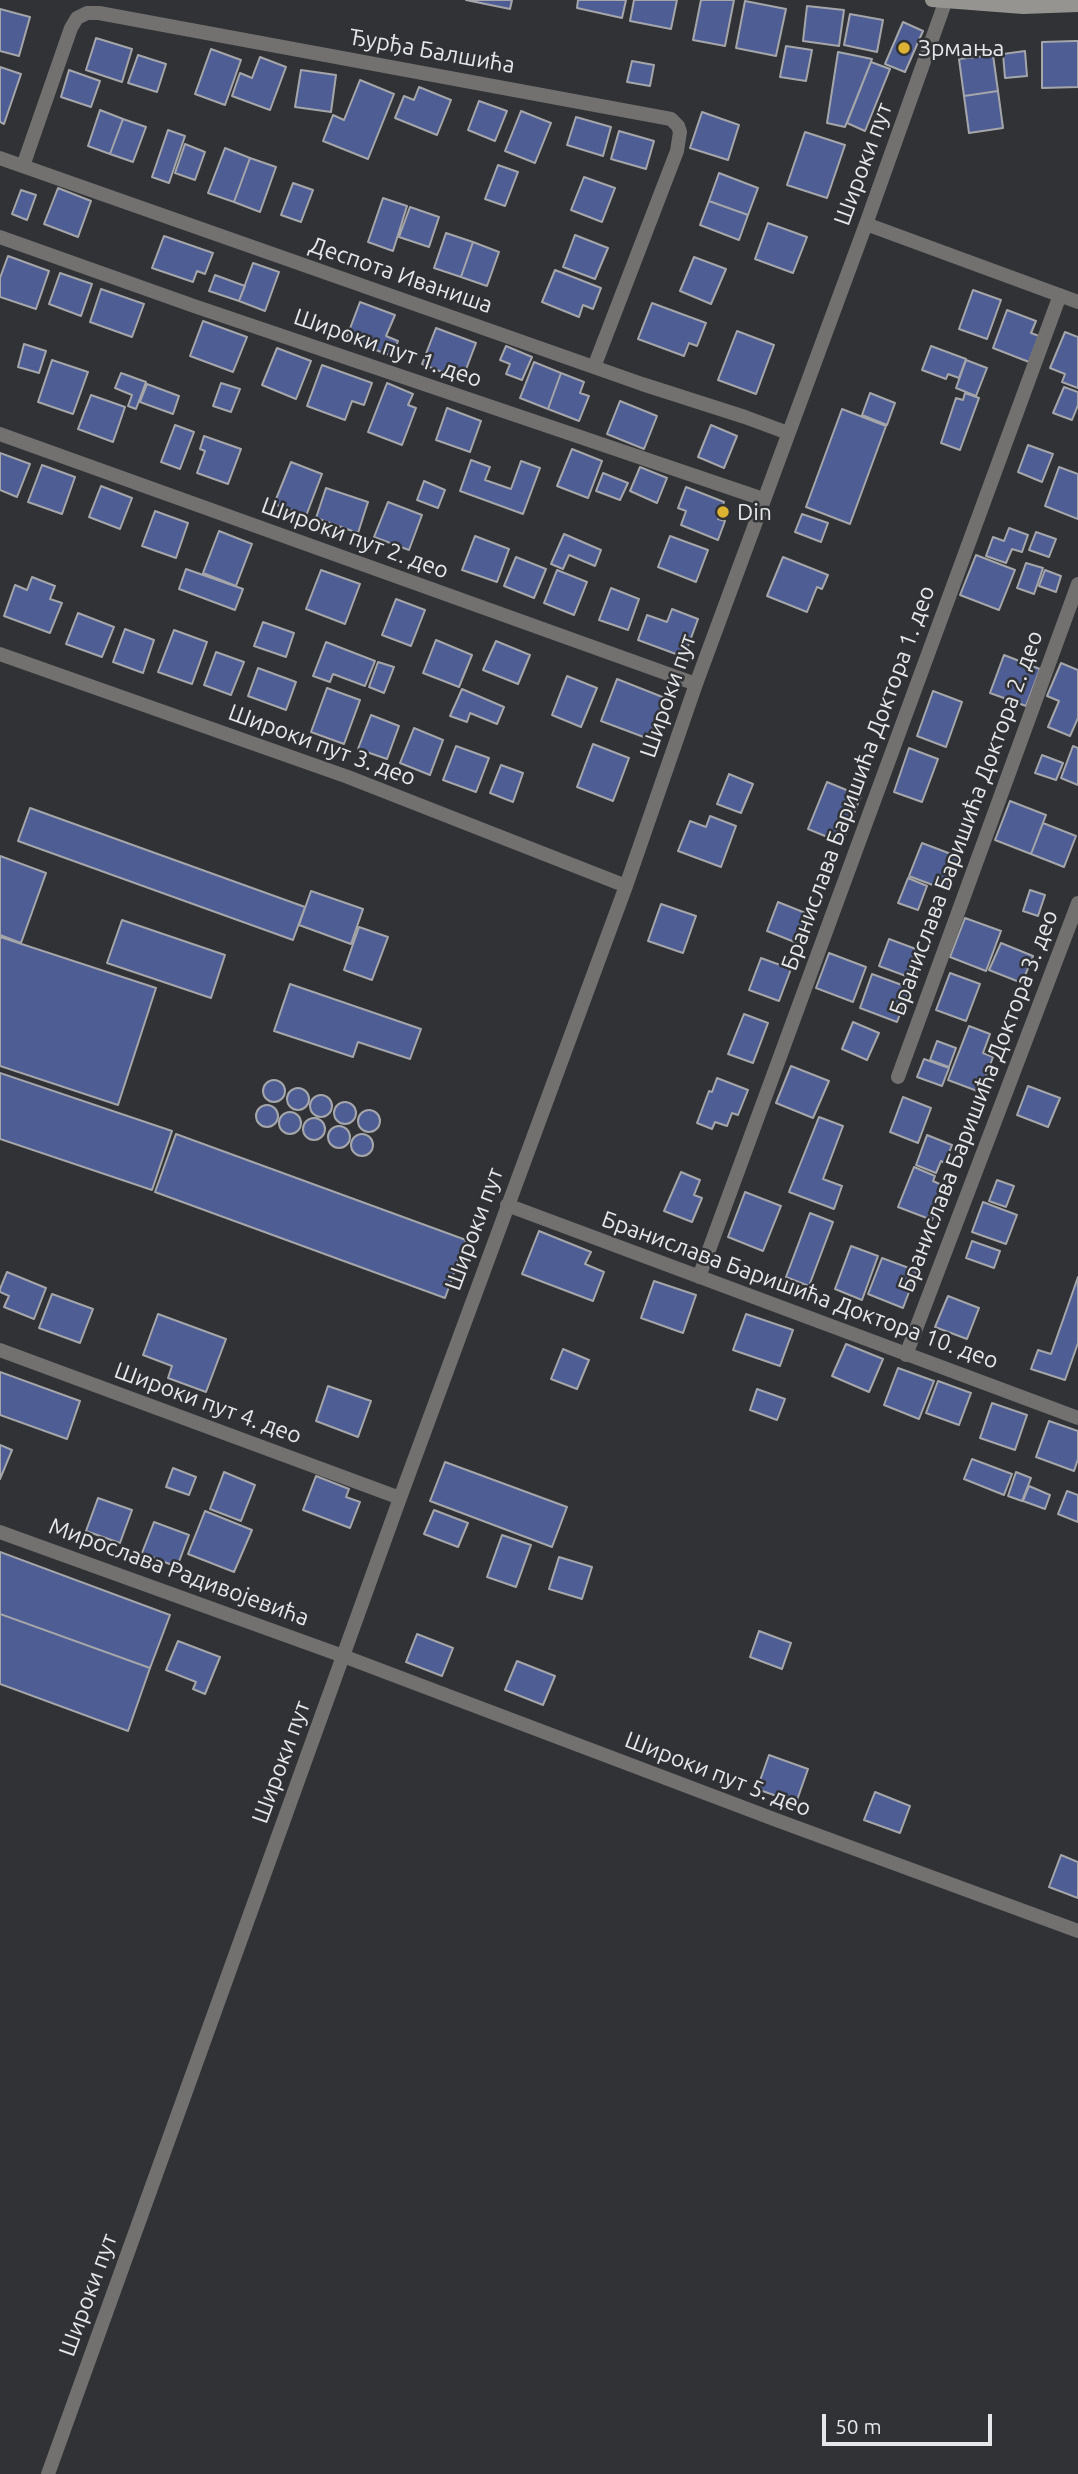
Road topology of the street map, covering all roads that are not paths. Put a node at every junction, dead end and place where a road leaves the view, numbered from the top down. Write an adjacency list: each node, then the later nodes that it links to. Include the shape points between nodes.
1 (941, 1): 2 (street, via 1023,7); 5 (street, Широки пут)
2 (1078, 5)
3 (0, 158): 4 (street, Деспота Иваниша)
4 (23, 166): 9 (street, Деспота Иваниша); 9 (street, Ђурђа Балшића, via 71,28 87,13 671,119 680,132 677,150)
5 (866, 224): 7 (street); 11 (street, Широки пут)
6 (0, 237): 12 (street, Широки пут 1. део)
7 (1060, 295): 8 (street); 20 (street, Бранислава Баришића Доктора 1. део)
8 (1078, 302)
9 (594, 367): 11 (street, Деспота Иваниша)
10 (0, 433): 15 (street, Широки пут 2. део)
11 (788, 433): 12 (street, Широки пут)
12 (763, 499): 15 (street, Широки пут)
13 (1078, 584): 18 (street, Бранислава Баришића Доктора 2. део)
14 (0, 654): 16 (street, Широки пут 3. део, via 348,777)
15 (696, 684): 16 (street, Широки пут)
16 (626, 886): 19 (street, Широки пут)
17 (1078, 903): 22 (street, Бранислава Баришића Доктора 3. део)
18 (898, 1077)
19 (507, 1205): 20 (street, Бранислава Баришића Доктора 10. део); 24 (street, Широки пут)
20 (699, 1277): 22 (street, Бранислава Баришића Доктора 10. део)
21 (0, 1350): 24 (street, Широки пут 4. део)
22 (906, 1355): 23 (street, Бранислава Баришића Доктора 10. део)
23 (1078, 1418)
24 (400, 1498): 26 (street, Широки пут)
25 (0, 1532): 26 (street, Мирослава Радивојевића)
26 (343, 1656): 27 (street, Широки пут 5. део); 28 (street, Широки пут)
27 (1078, 1931)
28 (48, 2474)

